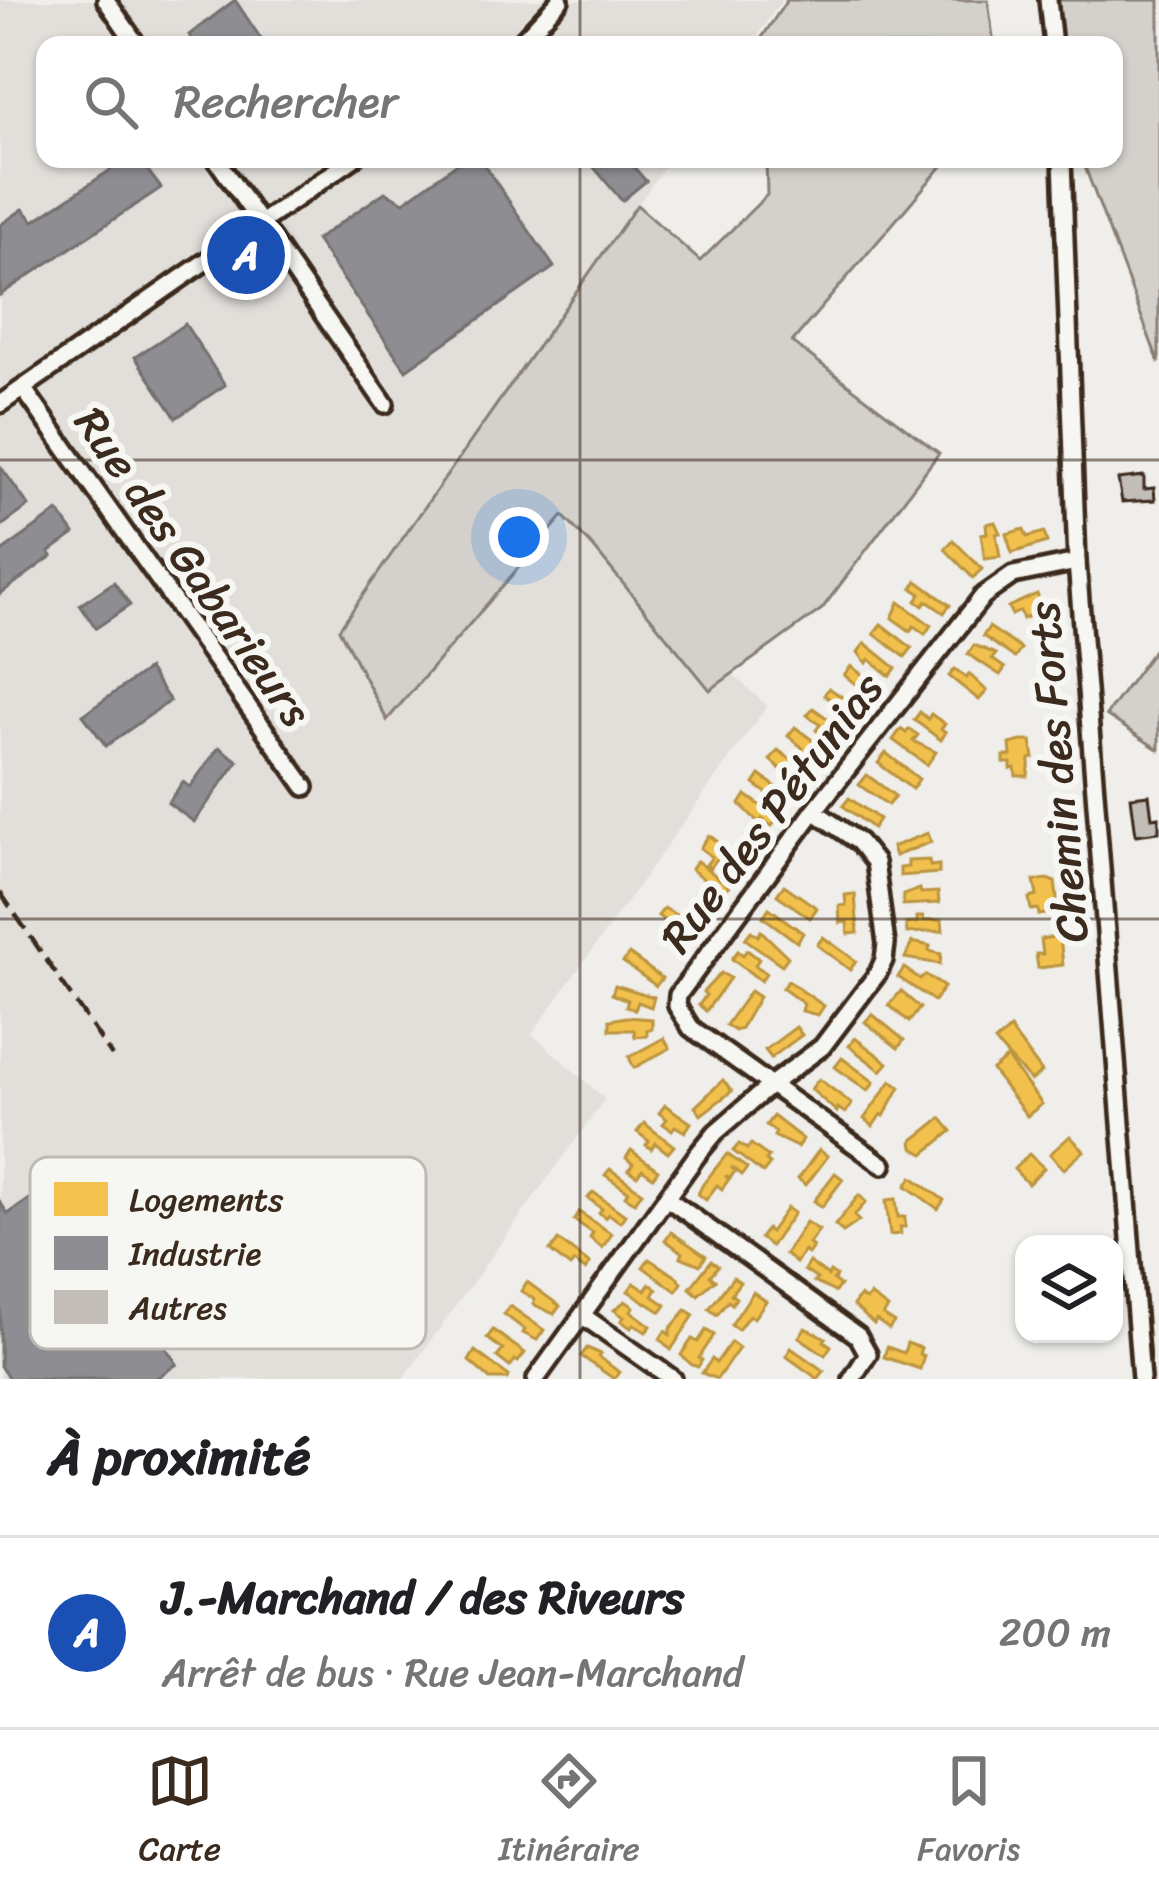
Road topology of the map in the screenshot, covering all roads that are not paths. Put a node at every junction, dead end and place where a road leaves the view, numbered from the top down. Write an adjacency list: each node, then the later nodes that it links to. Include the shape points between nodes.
1 (106, 0): 4 (street)
2 (560, 0): 5 (street)
3 (1048, 0): 6 (street)
4 (131, 36)
5 (526, 36)
6 (1052, 36)
7 (222, 168): 10 (street)
8 (340, 168): 10 (street)
9 (1062, 168): 14 (street, Chemin des Forts)
10 (261, 223): 11 (street); 13 (street)
11 (23, 388): 12 (street); 15 (street, Rue des Gabarieurs)
12 (0, 404)
13 (385, 404)
14 (1077, 562): 16 (street, Rue des Pétunias, via 1013,575 982,596); 24 (street, Chemin des Forts)
15 (305, 787)
16 (814, 811): 17 (street, via 869,851 886,944 878,974 822,1048); 17 (street, Rue des Pétunias, via 678,995 691,1028)
17 (772, 1084): 18 (street, Rue des Pétunias); 19 (street, via 716,1132)
18 (883, 1165)
19 (668, 1199): 20 (street); 23 (street, via 858,1336 868,1354)
20 (583, 1316): 21 (street); 22 (street)
21 (536, 1379)
22 (673, 1379)
23 (852, 1379)
24 (1141, 1379)

